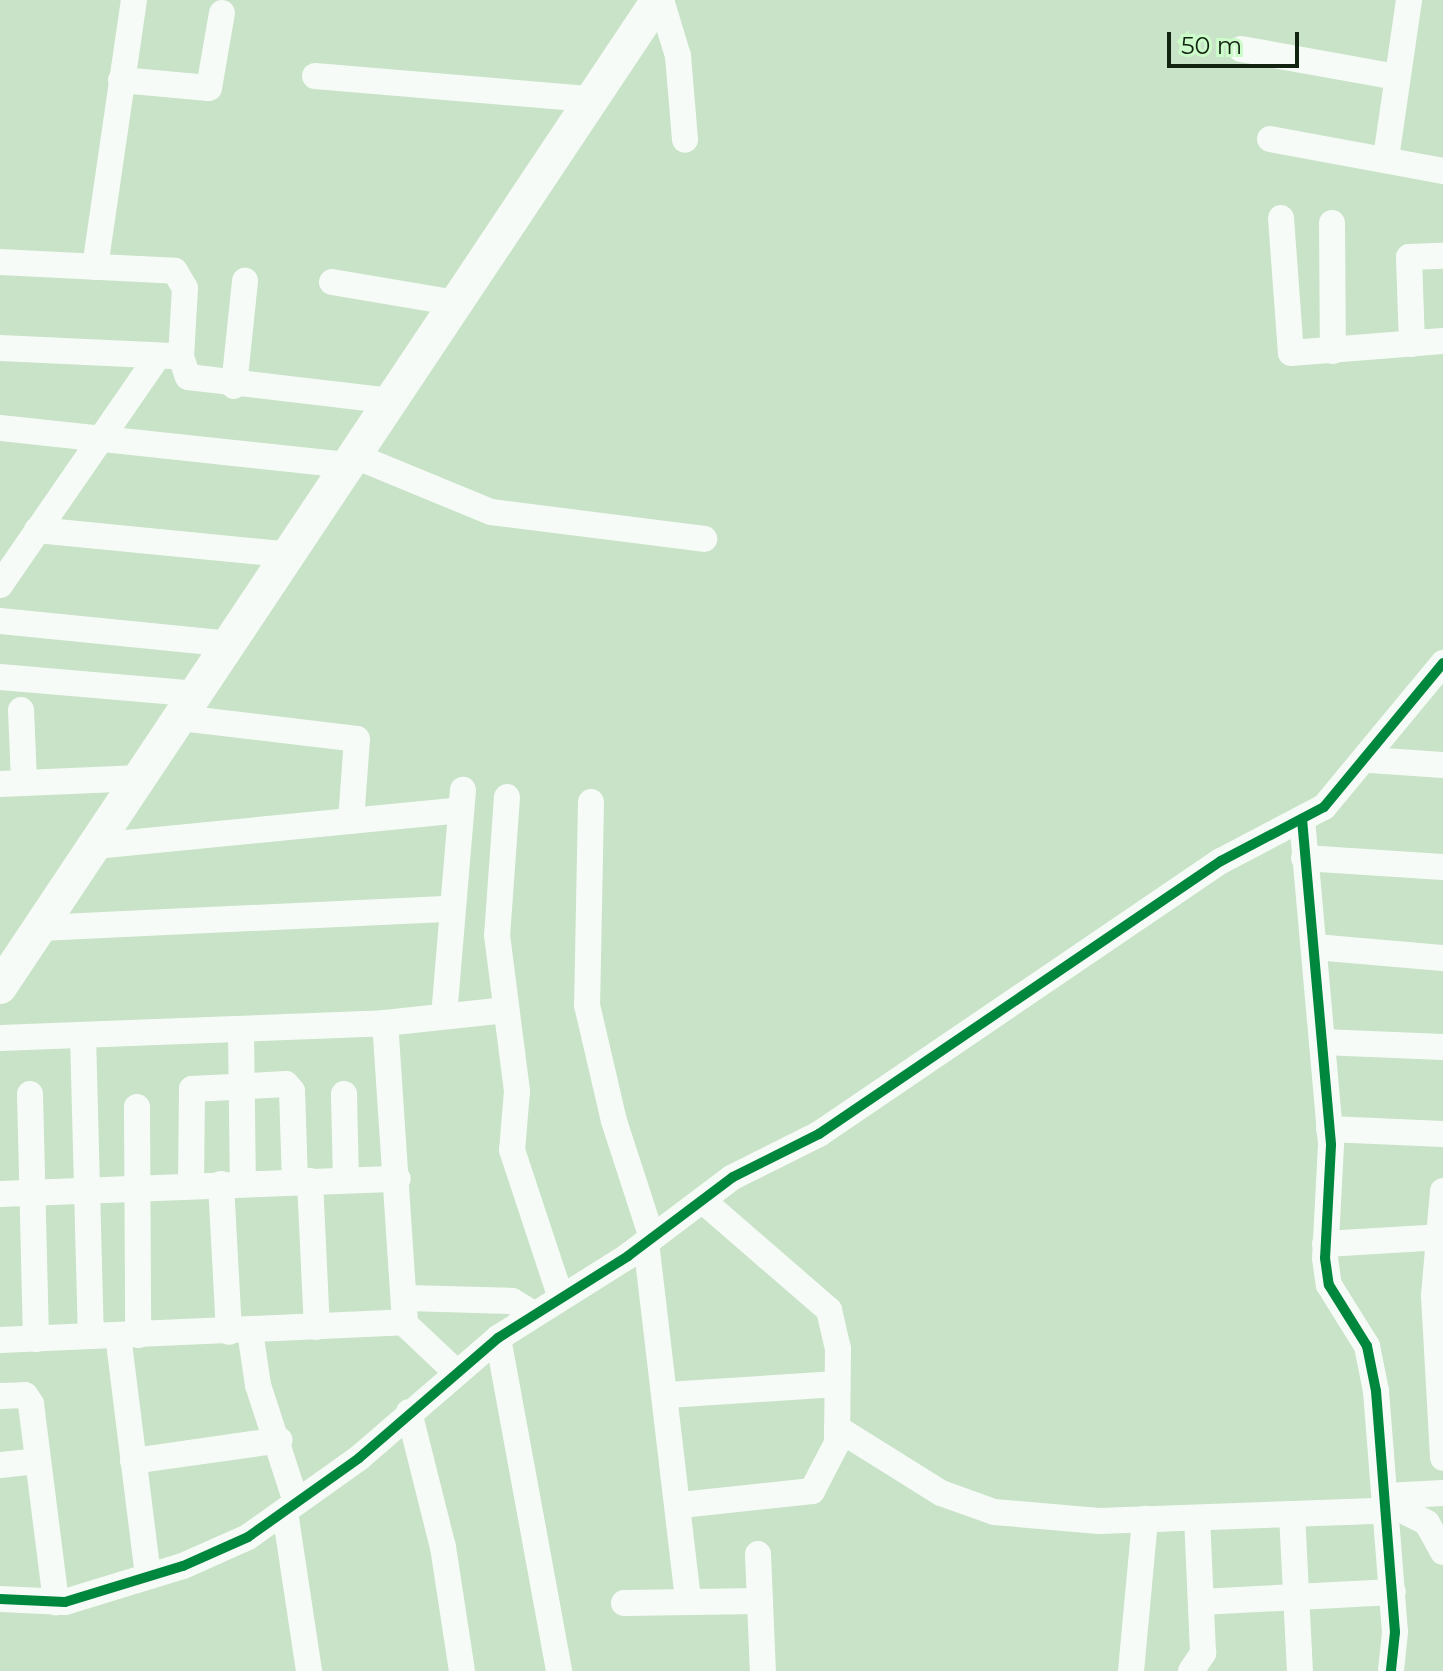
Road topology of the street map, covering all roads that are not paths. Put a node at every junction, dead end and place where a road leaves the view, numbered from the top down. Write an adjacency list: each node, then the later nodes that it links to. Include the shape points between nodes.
1 (134, 0): 8 (street)
2 (659, 0): 9 (main road); 11 (street, via 678,56)
3 (1409, 0): 7 (street)
4 (222, 13): 8 (street, via 209,88)
5 (1241, 49): 7 (street)
6 (315, 76): 9 (street)
7 (1397, 77): 12 (street)
8 (121, 80): 18 (street)
9 (591, 99): 21 (main road)
10 (1270, 139): 12 (street)
11 (685, 140)
12 (1386, 158): 13 (street)
13 (1443, 171)
14 (1281, 218): 25 (street, via 1287,349)
15 (1332, 223): 25 (street)
16 (1443, 256): 23 (street, via 1409,257)
17 (0, 262): 18 (street)
18 (95, 267): 26 (street, via 180,275)
19 (245, 281): 27 (street)
20 (332, 282): 21 (street)
21 (456, 303): 28 (main road)
22 (1443, 341): 23 (street)
23 (1412, 344): 25 (street)
24 (0, 348): 26 (street)
25 (1333, 351)
26 (170, 356): 27 (street, via 188,377); 30 (street)
27 (234, 386): 28 (street)
28 (391, 401): 31 (main road)
29 (0, 428): 30 (street)
30 (98, 442): 31 (street); 32 (street)
31 (352, 460): 33 (street, via 491,512); 34 (main road)
32 (37, 530): 34 (street); 35 (street)
33 (704, 539)
34 (290, 555): 37 (main road)
35 (0, 585)
36 (0, 621): 37 (street)
37 (231, 644): 40 (main road)
38 (1443, 663): 42 (street)
39 (0, 677): 40 (street)
40 (189, 706): 44 (main road); 49 (street, via 357,739)
41 (21, 710): 45 (street)
42 (1370, 760): 43 (street); 48 (street)
43 (1443, 765)
44 (141, 778): 45 (street); 50 (main road)
45 (12, 784)
46 (507, 797): 58 (street, via 497,935)
47 (591, 802): 84 (street, via 587,1005)
48 (1302, 819): 51 (street); 82 (street, via 1221,861 819,1134)
49 (351, 821): 50 (street); 53 (street, via 462,800)
50 (95, 846): 54 (main road)
51 (1304, 858): 52 (street); 55 (street)
52 (1443, 867)
53 (450, 909): 54 (street); 59 (street)
54 (40, 928): 57 (main road)
55 (1315, 947): 56 (street); 64 (street)
56 (1443, 958)
57 (0, 987)
58 (506, 1010): 59 (street); 86 (street, via 517,1091 515,1172)
59 (444, 1016): 60 (street)
60 (385, 1023): 61 (street); 72 (street)
61 (241, 1029): 62 (street); 66 (street)
62 (83, 1035): 63 (street); 78 (street)
63 (0, 1038)
64 (1322, 1042): 65 (street); 70 (street)
65 (1443, 1047)
66 (241, 1086): 74 (street, via 292,1088); 75 (street); 76 (street, via 189,1092)
67 (30, 1094): 81 (street)
68 (344, 1094): 73 (street)
69 (137, 1107): 77 (street)
70 (1329, 1129): 71 (street); 85 (street)
71 (1443, 1134)
72 (398, 1179): 73 (street); 87 (street)
73 (346, 1180): 74 (street)
74 (302, 1182): 75 (street); 90 (street)
75 (232, 1184): 76 (street); 91 (street)
76 (191, 1185): 77 (street)
77 (136, 1186): 78 (street); 92 (street)
78 (88, 1187): 81 (street); 93 (street)
79 (1443, 1191): 83 (street)
80 (0, 1194): 81 (street)
81 (32, 1194): 95 (street)
82 (703, 1201): 84 (street); 98 (street, via 829,1310)
83 (1440, 1237): 85 (street); 89 (street)
84 (649, 1240): 86 (street); 99 (street)
85 (1325, 1244): 110 (street, via 1329,1285 1372,1367)
86 (560, 1295): 88 (street)
87 (406, 1311): 88 (street, via 512,1301); 90 (street); 97 (street)
88 (534, 1314): 94 (street)
89 (1439, 1324): 101 (street)
90 (317, 1327): 91 (street)
91 (240, 1331): 92 (street); 104 (street)
92 (128, 1335): 93 (street); 107 (street)
93 (91, 1336): 95 (street)
94 (498, 1338): 97 (street); 129 (street)
95 (36, 1339): 96 (street)
96 (0, 1340)
97 (456, 1372): 102 (street)
98 (837, 1384): 99 (street); 103 (street)
99 (667, 1395): 111 (street)
100 (0, 1396): 106 (street, via 29,1398)
101 (1442, 1406): 105 (street)
102 (409, 1412): 112 (street); 128 (street, via 443,1547)
103 (837, 1428): 111 (street, via 830,1464 812,1491); 115 (street, via 970,1506)
104 (280, 1440): 107 (street); 112 (street)
105 (1443, 1458)
106 (37, 1461): 108 (street); 123 (street)
107 (133, 1461): 118 (street)
108 (0, 1465)
109 (1443, 1493): 110 (street)
110 (1385, 1503): 113 (street); 116 (street, via 1417,1515); 119 (street)
111 (681, 1505): 124 (street)
112 (290, 1507): 118 (street, via 248,1537); 127 (street)
113 (1292, 1514): 114 (street); 120 (street)
114 (1197, 1518): 115 (street); 125 (street)
115 (1145, 1519): 131 (street)
116 (1443, 1552)
117 (758, 1554): 122 (street)
118 (148, 1575): 123 (street)
119 (1393, 1592): 120 (street); 134 (street)
120 (1297, 1598): 125 (street); 133 (street)
121 (0, 1599): 123 (street)
122 (760, 1601): 124 (street); 130 (street)
123 (56, 1602)
124 (688, 1602): 126 (street)
125 (1201, 1602): 132 (street, via 1203,1653)
126 (624, 1603)
127 (309, 1671)
128 (462, 1671)
129 (559, 1671)
130 (763, 1671)
131 (1131, 1671)
132 (1191, 1671)
133 (1300, 1671)
134 (1391, 1671)

